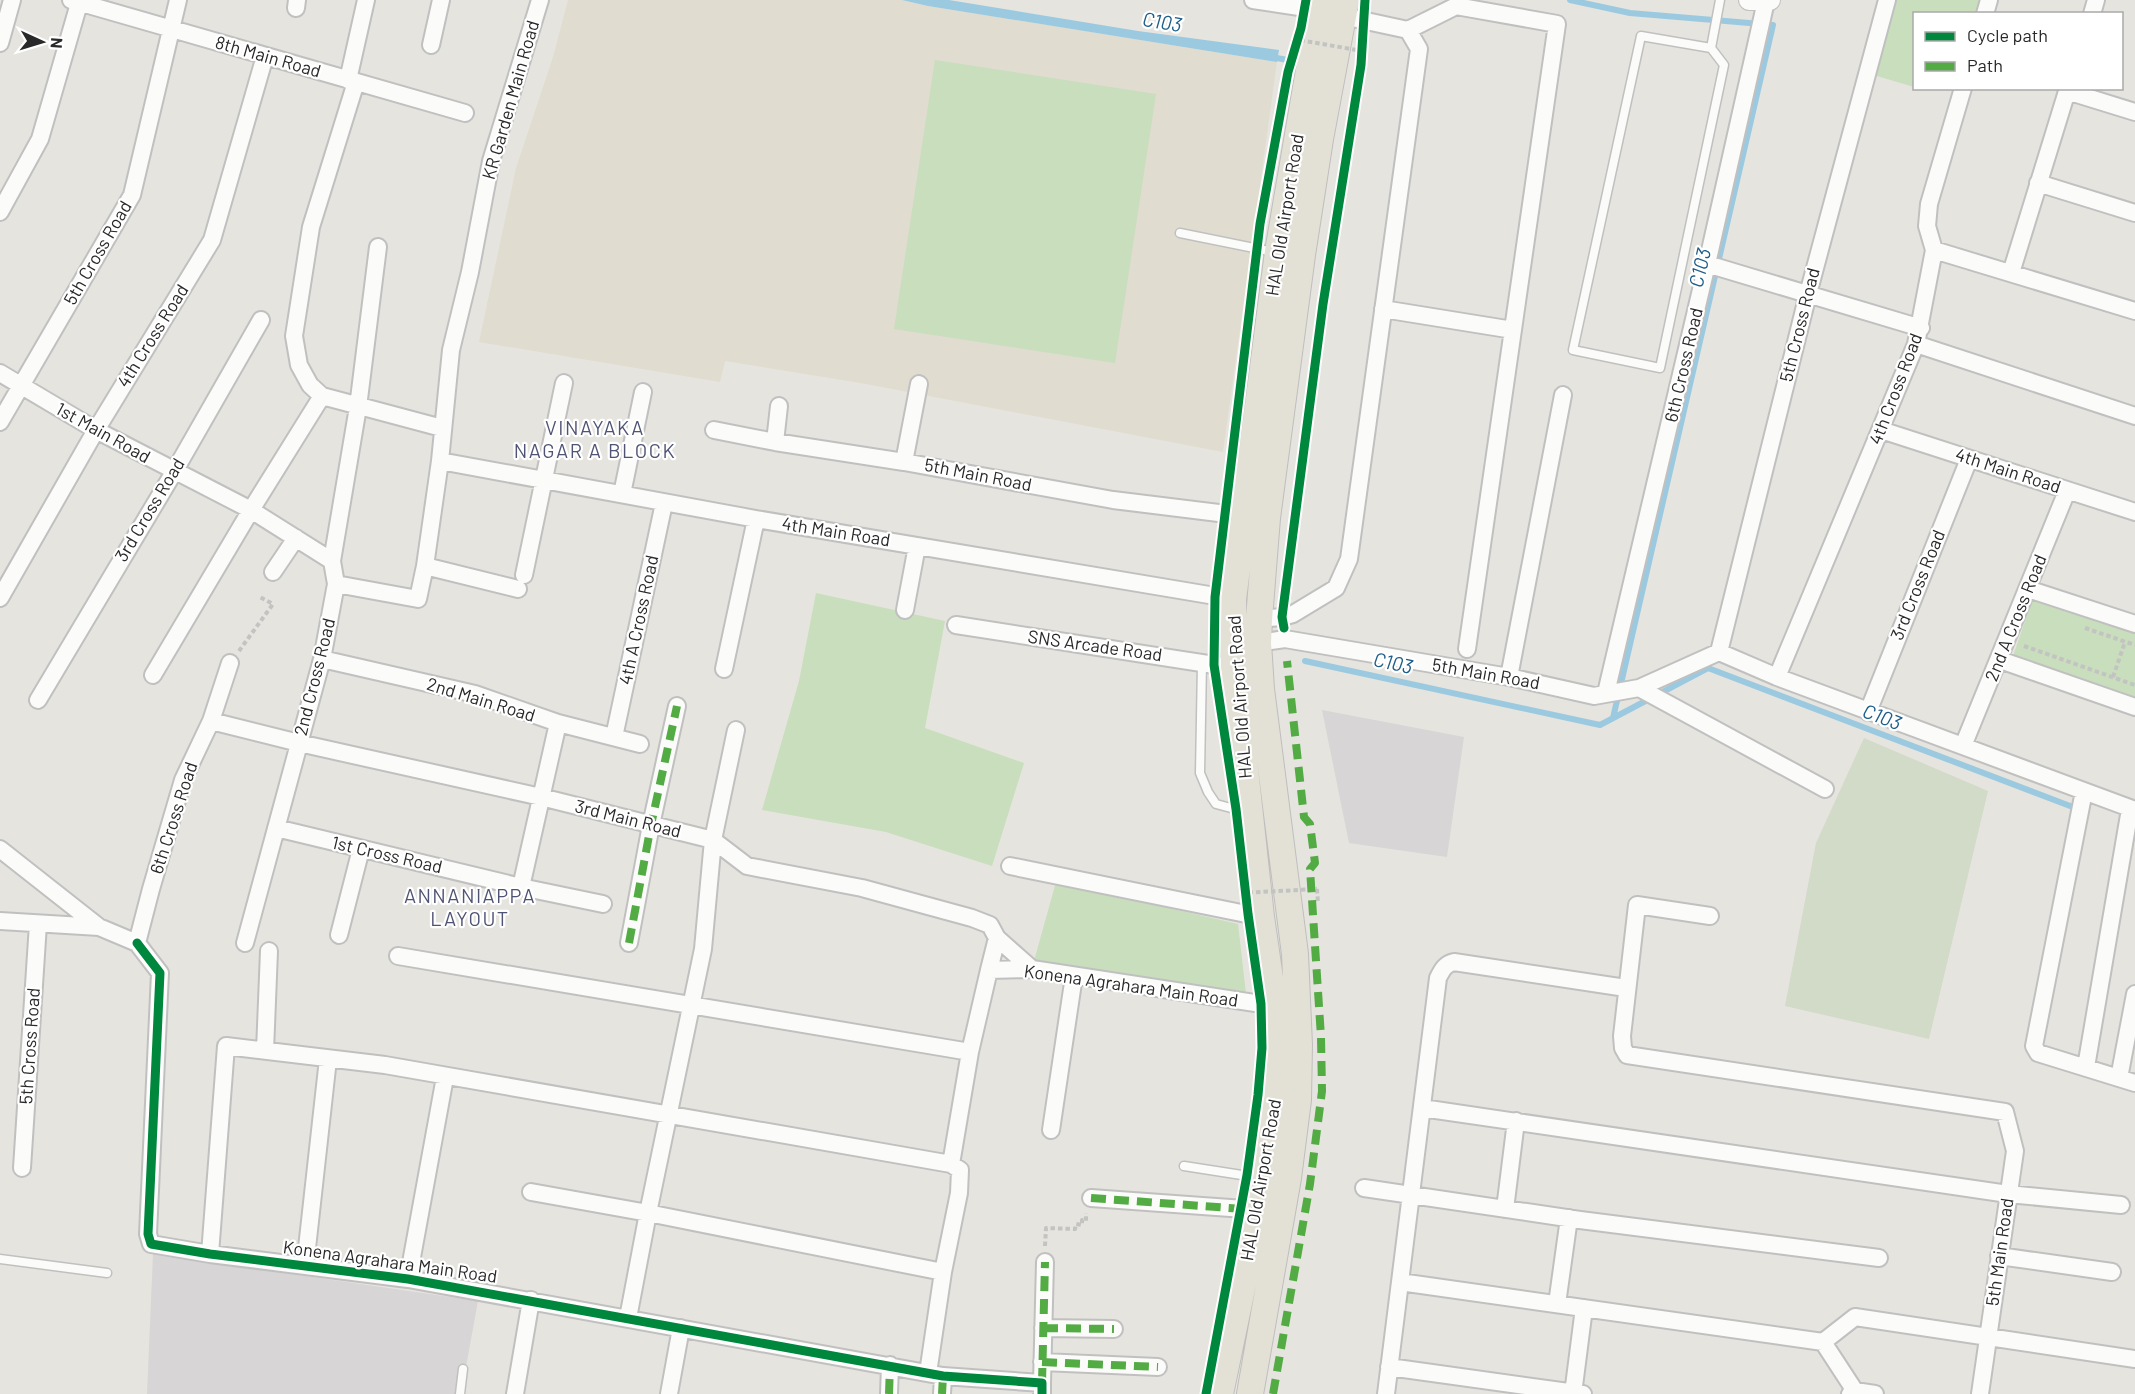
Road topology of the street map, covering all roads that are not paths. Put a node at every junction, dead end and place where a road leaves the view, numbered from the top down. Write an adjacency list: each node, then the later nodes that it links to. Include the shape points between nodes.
1 (12, 0): 15 (street)
2 (178, 0): 13 (street, 5th Cross Road)
3 (366, 0): 19 (street)
4 (441, 0): 16 (street)
5 (540, 0): 50 (street, KR Garden Main Road, via 491,161 451,350)
6 (1253, 0): 12 (street)
7 (1720, 0): 17 (lane)
8 (1749, 0): 9 (street)
9 (1768, 0): 31 (street, 6th Cross Road)
10 (1887, 0): 33 (street, 5th Cross Road)
11 (77, 1): 13 (street, 8th Main Road); 25 (street, via 40,139)
12 (1338, 9): 14 (street); 30 (main road, HAL Old Airport Road); 79 (main road, HAL Old Airport Road, via 1266,518)
13 (171, 29): 18 (street, 8th Main Road); 42 (street, 5th Cross Road, via 132,195)
14 (1408, 30): 34 (street, via 1419,49); 37 (street, via 1456,6 1557,24)
15 (0, 43)
16 (431, 45)
17 (1711, 48): 17 (lane, via 1724,65 1660,368 1573,350 1641,36)
18 (265, 56): 19 (street, 8th Main Road); 51 (street, 4th Cross Road, via 212,240)
19 (352, 81): 23 (street, 8th Main Road); 45 (street, via 311,227 294,336 299,365 310,385)
20 (1962, 90): 29 (street, 4th Cross Road, via 1929,204 1927,226)
21 (2067, 90): 22 (street); 24 (street)
22 (2135, 112)
23 (465, 113)
24 (2038, 183): 26 (street); 32 (street)
25 (0, 212)
26 (2135, 213)
27 (1180, 233): 30 (lane)
28 (378, 247): 47 (street, 2nd Cross Road)
29 (1934, 250): 32 (street); 38 (street, 4th Cross Road)
30 (1278, 252): 65 (main road, HAL Old Airport Road)
31 (1707, 264): 33 (street); 92 (street, 6th Cross Road)
32 (2011, 273): 35 (street)
33 (1808, 294): 38 (street); 81 (street, 5th Cross Road)
34 (1383, 309): 37 (street); 79 (street, via 1349,558 1336,588)
35 (2135, 311)
36 (261, 320): 58 (street, 3rd Cross Road)
37 (1513, 330): 80 (street)
38 (1918, 336): 48 (street); 53 (street, 4th Cross Road)
39 (0, 374): 42 (street, 1st Main Road)
40 (564, 384): 59 (street)
41 (919, 384): 57 (street)
42 (21, 387): 49 (street, 5th Cross Road); 51 (street, 1st Main Road)
43 (643, 392): 61 (street)
44 (1563, 395): 89 (street)
45 (322, 396): 47 (street); 63 (street)
46 (779, 406): 54 (street)
47 (357, 407): 50 (street); 69 (street, 2nd Cross Road)
48 (2135, 416)
49 (0, 422)
50 (442, 428): 56 (street)
51 (96, 430): 58 (street, 1st Main Road); 74 (street, 4th Cross Road)
52 (714, 430): 54 (street, 5th Main Road)
53 (1881, 430): 55 (street, 4th Main Road); 90 (street, 4th Cross Road)
54 (775, 442): 57 (street, 5th Main Road)
55 (1969, 459): 60 (street, 4th Main Road); 96 (street, 3rd Cross Road)
56 (440, 461): 59 (street, 4th Main Road); 70 (street)
57 (904, 462): 65 (street, 5th Main Road, via 1113,500)
58 (174, 472): 63 (street, 1st Main Road); 93 (street, 3rd Cross Road)
59 (544, 480): 61 (street, 4th Main Road); 70 (street, via 521,582)
60 (2067, 491): 64 (street, 4th Main Road); 73 (street, 2nd A Cross Road)
61 (622, 494): 62 (street, 4th Main Road)
62 (664, 503): 66 (street, 4th Main Road); 100 (street, 4th A Cross Road)
63 (251, 510): 67 (street, 1st Main Road); 88 (street)
64 (2135, 512)
65 (1243, 516): 75 (main road, HAL Old Airport Road)
66 (756, 519): 68 (street, 4th Main Road); 87 (street)
67 (296, 538): 69 (street, 1st Main Road); 71 (street)
68 (917, 546): 75 (street, 4th Main Road); 76 (street)
69 (332, 561): 72 (street, 2nd Cross Road)
70 (425, 566): 72 (street, via 418,599)
71 (273, 572)
72 (336, 584): 82 (street, 2nd Cross Road)
73 (2028, 589): 77 (street); 83 (street, 2nd A Cross Road)
74 (0, 598)
75 (1233, 599): 86 (main road, HAL Old Airport Road)
76 (905, 610)
77 (2135, 624)
78 (956, 625): 84 (street, SNS Arcade Road)
79 (1259, 631): 89 (street, 5th Main Road, via 1285,639); 142 (main road, HAL Old Airport Road, via 1261,689 1294,954 1299,1045)
80 (1467, 649)
81 (1719, 652): 90 (street); 91 (street, 5th Main Road)
82 (322, 659): 98 (street, 2nd Main Road, via 475,694); 101 (street, 2nd Cross Road)
83 (2000, 660): 95 (street); 103 (street, 2nd A Cross Road)
84 (1202, 662): 86 (street, SNS Arcade Road); 108 (lane, via 1200,773 1216,804)
85 (230, 663): 97 (street, 6th Cross Road)
86 (1234, 668): 108 (main road, HAL Old Airport Road)
87 (724, 669)
88 (153, 675)
89 (1509, 677): 92 (street, 5th Main Road, via 1594,696)
90 (1777, 677): 96 (street)
91 (1639, 688): 92 (street, 5th Main Road); 104 (street)
92 (1606, 693)
93 (38, 700)
94 (677, 706): 109 (street)
95 (2135, 707)
96 (1868, 712): 103 (street)
97 (211, 721): 101 (street, 3rd Main Road); 124 (street, 6th Cross Road, via 183,780)
98 (558, 723): 100 (street, 2nd Main Road); 106 (street)
99 (736, 730): 111 (street)
100 (614, 737): 102 (street, 2nd Main Road)
101 (299, 743): 106 (street, 3rd Main Road); 110 (street, 2nd Cross Road)
102 (640, 744)
103 (1963, 746): 105 (street)
104 (1825, 789)
105 (2084, 791): 107 (street); 139 (street, via 2034,1046 2038,1053)
106 (541, 797): 109 (street, 3rd Main Road); 115 (street)
107 (2133, 810): 139 (street)
108 (1250, 813): 118 (main road, HAL Old Airport Road)
109 (651, 825): 111 (street, 3rd Main Road); 126 (street)
110 (276, 828): 113 (street, 1st Cross Road); 125 (street, 2nd Cross Road)
111 (713, 840): 123 (street, 3rd Main Road, via 747,866 862,888 972,918 990,925); 134 (street, via 703,949)
112 (0, 849): 121 (street)
113 (361, 849): 115 (street, 1st Cross Road); 122 (street)
114 (1010, 866): 118 (street)
115 (521, 887): 116 (street, 1st Cross Road)
116 (603, 904)
117 (1710, 916): 132 (street, via 1637,905)
118 (1261, 917): 135 (main road, HAL Old Airport Road)
119 (0, 921): 120 (street)
120 (38, 924): 121 (street); 149 (street, 5th Cross Road)
121 (99, 927): 124 (street)
122 (339, 935)
123 (997, 938): 129 (street, 3rd Main Road); 130 (street)
124 (138, 943): 161 (street, Konena Agrahara Main Road, via 160,974 148,1234 151,1244)
125 (245, 943)
126 (629, 943)
127 (269, 951): 136 (street)
128 (398, 956): 134 (street)
129 (1032, 969): 130 (street, Konena Agrahara Main Road); 131 (street, Konena Agrahara Main Road)
130 (989, 970): 137 (street)
131 (1074, 976): 135 (street, Konena Agrahara Main Road); 146 (street)
132 (1626, 988): 143 (street, via 1447,964 1438,978); 153 (street, 5th Main Road, via 1622,1036 1627,1055 2005,1112 2015,1151)
133 (2135, 994): 141 (street)
134 (692, 1005): 137 (street); 144 (street)
135 (1274, 1006): 142 (main road, HAL Old Airport Road)
136 (265, 1051): 138 (street); 161 (street, via 225,1046)
137 (970, 1052): 147 (street)
138 (328, 1059): 140 (street); 166 (street)
139 (2086, 1068): 141 (street)
140 (445, 1077): 144 (street); 170 (street)
141 (2127, 1081)
142 (1287, 1099): 150 (main road, HAL Old Airport Road); 196 (main road, HAL Old Airport Road, via 1288,1178)
143 (1422, 1108): 145 (street); 154 (street)
144 (669, 1116): 147 (street); 159 (street)
145 (1516, 1121): 153 (street); 157 (street)
146 (1051, 1130)
147 (951, 1164): 167 (street, via 960,1170 959,1193)
148 (1184, 1166): 150 (lane)
149 (22, 1168)
150 (1265, 1178): 158 (main road, HAL Old Airport Road)
151 (1364, 1188): 154 (street)
152 (531, 1192): 159 (street)
153 (2008, 1194): 156 (street); 162 (street, 5th Main Road)
154 (1411, 1195): 157 (street); 171 (street)
155 (1091, 1198): 158 (street)
156 (2121, 1205)
157 (1505, 1209): 160 (street)
158 (1258, 1210): 195 (main road, HAL Old Airport Road)
159 (648, 1213): 167 (street); 175 (street)
160 (1569, 1218): 163 (street); 173 (street)
161 (210, 1254): 166 (street, Konena Agrahara Main Road)
162 (1999, 1256): 168 (street); 179 (street, 5th Main Road)
163 (1879, 1258)
164 (0, 1259): 169 (lane)
165 (1045, 1262): 177 (street)
166 (305, 1266): 170 (street, Konena Agrahara Main Road)
167 (943, 1272): 187 (street)
168 (2112, 1272)
169 (107, 1273)
170 (408, 1279): 172 (street, Konena Agrahara Main Road)
171 (1400, 1282): 173 (street); 185 (street)
172 (531, 1300): 175 (street, Konena Agrahara Main Road); 191 (street)
173 (1557, 1304): 174 (street)
174 (1584, 1308): 180 (street); 198 (street)
175 (628, 1318): 176 (street, Konena Agrahara Main Road)
176 (681, 1328): 183 (street, Konena Agrahara Main Road); 192 (street)
177 (1043, 1328): 178 (street); 182 (street)
178 (1114, 1329)
179 (1988, 1337): 180 (street, via 1855,1317); 181 (street); 200 (street, 5th Main Road)
180 (1823, 1342): 189 (street)
181 (2135, 1359)
182 (1042, 1362): 184 (street); 188 (street)
183 (890, 1365): 187 (street, Konena Agrahara Main Road); 193 (street)
184 (1158, 1367)
185 (1389, 1367): 197 (street); 198 (street)
186 (463, 1369): 190 (lane)
187 (935, 1374): 188 (street, Konena Agrahara Main Road); 194 (street)
188 (1042, 1389)
189 (1852, 1392): 199 (street)
190 (460, 1394)
191 (515, 1394)
192 (669, 1394)
193 (889, 1394)
194 (942, 1394)
195 (1220, 1394)
196 (1250, 1394)
197 (1386, 1394)
198 (1576, 1394)
199 (1875, 1394)
200 (1980, 1394)

